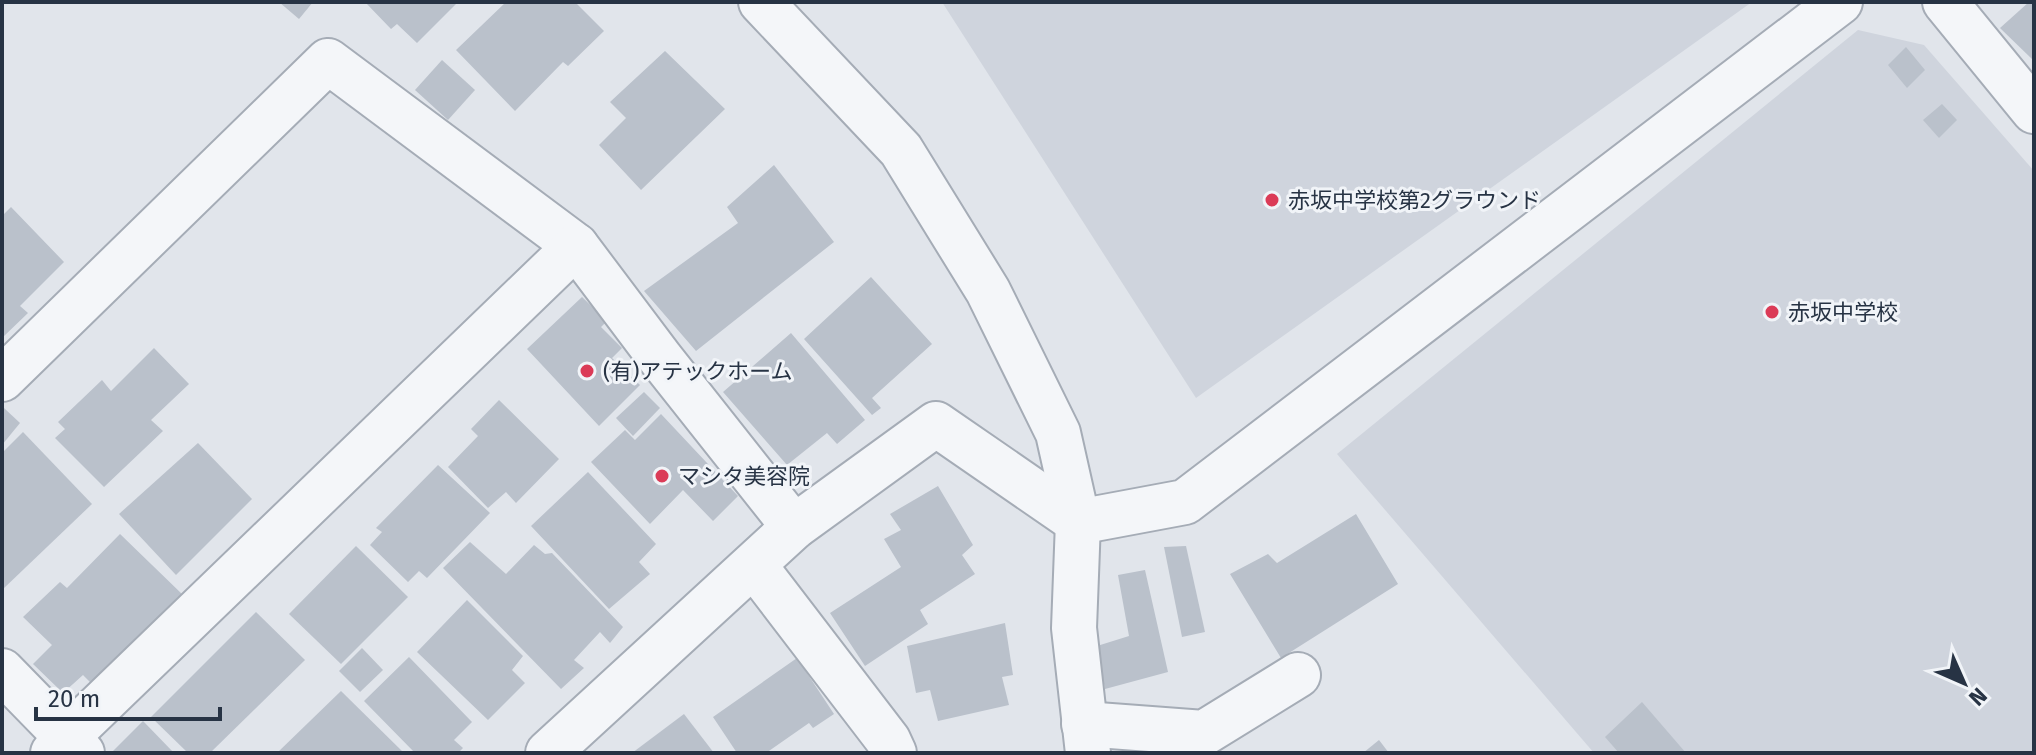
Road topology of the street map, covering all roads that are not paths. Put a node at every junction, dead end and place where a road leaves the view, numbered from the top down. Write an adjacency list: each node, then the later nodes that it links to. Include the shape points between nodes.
1 (761, 2): 7 (street, via 901,150 988,291 1058,433)
2 (1840, 2): 7 (street, via 1185,502)
3 (1945, 2): 4 (street)
4 (2034, 111)
5 (576, 246): 6 (street, via 328,61); 8 (street); 13 (street)
6 (2, 379)
7 (1078, 522): 8 (street, via 936,424); 12 (street, via 1074,628)
8 (794, 527): 9 (street)
9 (754, 565): 14 (street); 15 (street)
10 (2, 671): 13 (street)
11 (1298, 675): 12 (street, via 1204,733)
12 (1086, 738)
13 (67, 748)
14 (548, 753)
15 (894, 753)

